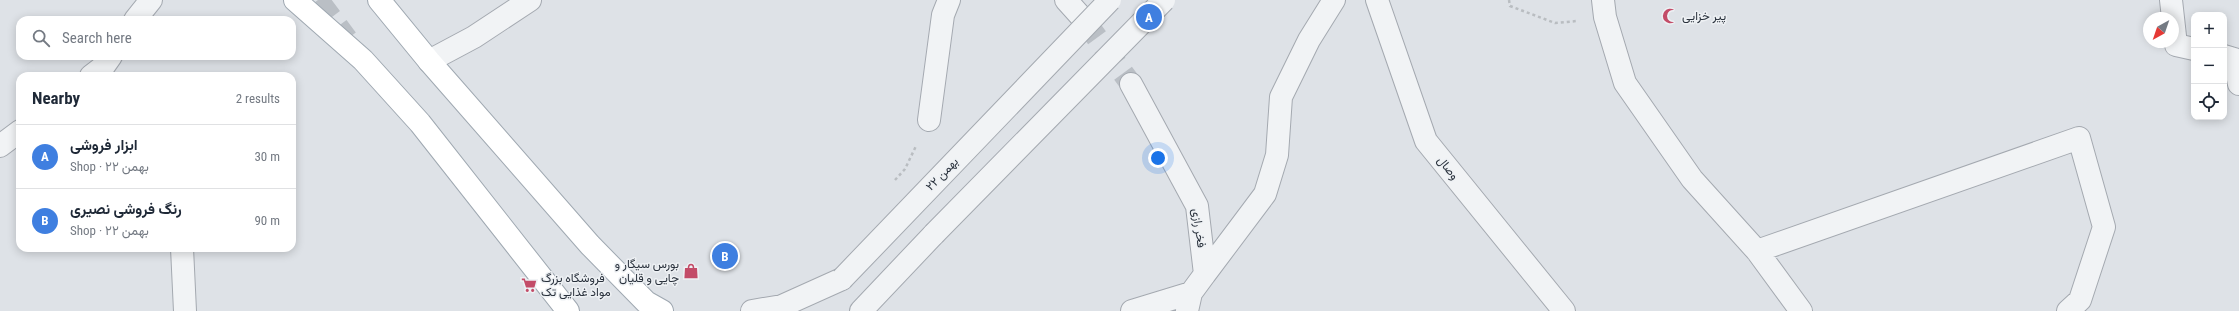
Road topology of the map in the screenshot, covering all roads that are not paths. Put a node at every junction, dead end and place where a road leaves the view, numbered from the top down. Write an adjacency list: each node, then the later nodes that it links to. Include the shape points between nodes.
1 (152, 0): 13 (street)
2 (295, 0): 30 (main road, via 363,60 420,123)
3 (379, 0): 18 (main road)
4 (530, 0): 18 (street, via 474,37)
5 (949, 0): 22 (street, via 943,15)
6 (1066, 0): 14 (street)
7 (1110, 0): 32 (street, ۲۲ بهمن, bridge, via 842,279 782,306)
8 (1164, 0): 33 (street, bridge)
9 (1334, 0): 27 (street, via 1309,40 1281,97 1277,155 1265,194)
10 (1377, 0): 35 (street, وصال, via 1426,140)
11 (2171, 0): 15 (street, via 2176,45)
12 (1604, 9): 25 (street, via 1625,83 1692,179)
13 (138, 16)
14 (1084, 20)
15 (2191, 48)
16 (2227, 57): 21 (street, via 2234,59)
17 (108, 60): 19 (street)
18 (429, 61): 31 (main road, via 590,245 646,302)
19 (96, 72)
20 (1131, 84): 27 (street, فخر رازی, via 1197,206)
21 (2239, 84)
22 (929, 120)
23 (16, 134): 24 (street)
24 (0, 146)
25 (1756, 251): 36 (street); 37 (street, via 2079,138 2104,227 2080,300)
26 (182, 252): 29 (street)
27 (1205, 274): 28 (street)
28 (1189, 302): 34 (street)
29 (185, 311)
30 (568, 311)
31 (662, 311)
32 (752, 311)
33 (861, 311)
34 (1132, 311)
35 (1564, 311)
36 (1801, 311)
37 (2068, 311)

